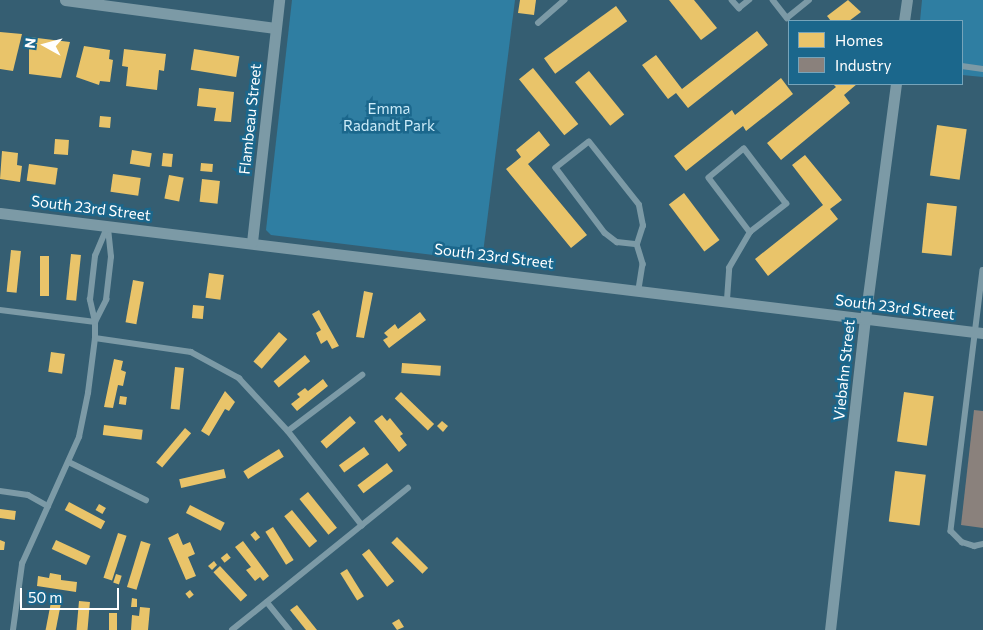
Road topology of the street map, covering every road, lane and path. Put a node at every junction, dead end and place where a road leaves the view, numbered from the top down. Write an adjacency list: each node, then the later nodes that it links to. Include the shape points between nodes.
1 (64, 0): 11 (street)
2 (278, 0): 11 (street, Flambeau Street)
3 (564, 0): 10 (lane)
4 (732, 0): 5 (lane, via 739,8)
5 (750, 0)
6 (773, 0): 7 (lane, via 787,18)
7 (809, 0)
8 (907, 0): 9 (street)
9 (904, 20)
10 (538, 23)
11 (275, 28): 18 (street, Flambeau Street)
12 (963, 66): 13 (lane)
13 (983, 69)
14 (896, 85): 24 (street, Viebahn Street)
15 (0, 213): 16 (street, South 23rd Street)
16 (108, 226): 18 (street, South 23rd Street); 25 (lane, via 111,257 106,300); 25 (lane, via 95,256 90,300)
17 (750, 232): 17 (lane, via 786,204 744,149 709,178); 22 (lane, via 729,268)
18 (252, 242): 21 (street, South 23rd Street)
19 (637, 244): 19 (lane, via 617,242 605,233 556,168 589,142 639,205 643,226); 21 (lane, via 643,264)
20 (983, 270): 26 (lane)
21 (638, 289): 22 (street, South 23rd Street)
22 (727, 300): 24 (street, South 23rd Street)
23 (0, 310): 25 (lane)
24 (864, 319): 26 (street, South 23rd Street); 41 (street, Viebahn Street)
25 (95, 322): 27 (lane)
26 (979, 333): 36 (lane, via 951,531 962,542 974,546)
27 (95, 338): 29 (lane, via 191,352 216,363 240,378); 30 (lane, via 88,393)
28 (362, 375): 29 (lane)
29 (288, 431): 35 (lane)
30 (69, 462): 33 (lane); 34 (lane)
31 (408, 488): 35 (lane)
32 (0, 491): 34 (lane, via 28,495)
33 (146, 500)
34 (48, 506): 38 (lane, via 22,564)
35 (362, 525): 37 (lane)
36 (983, 544)
37 (267, 602): 39 (lane); 40 (lane)
38 (13, 630)
39 (232, 630)
40 (290, 630)
41 (830, 630)

